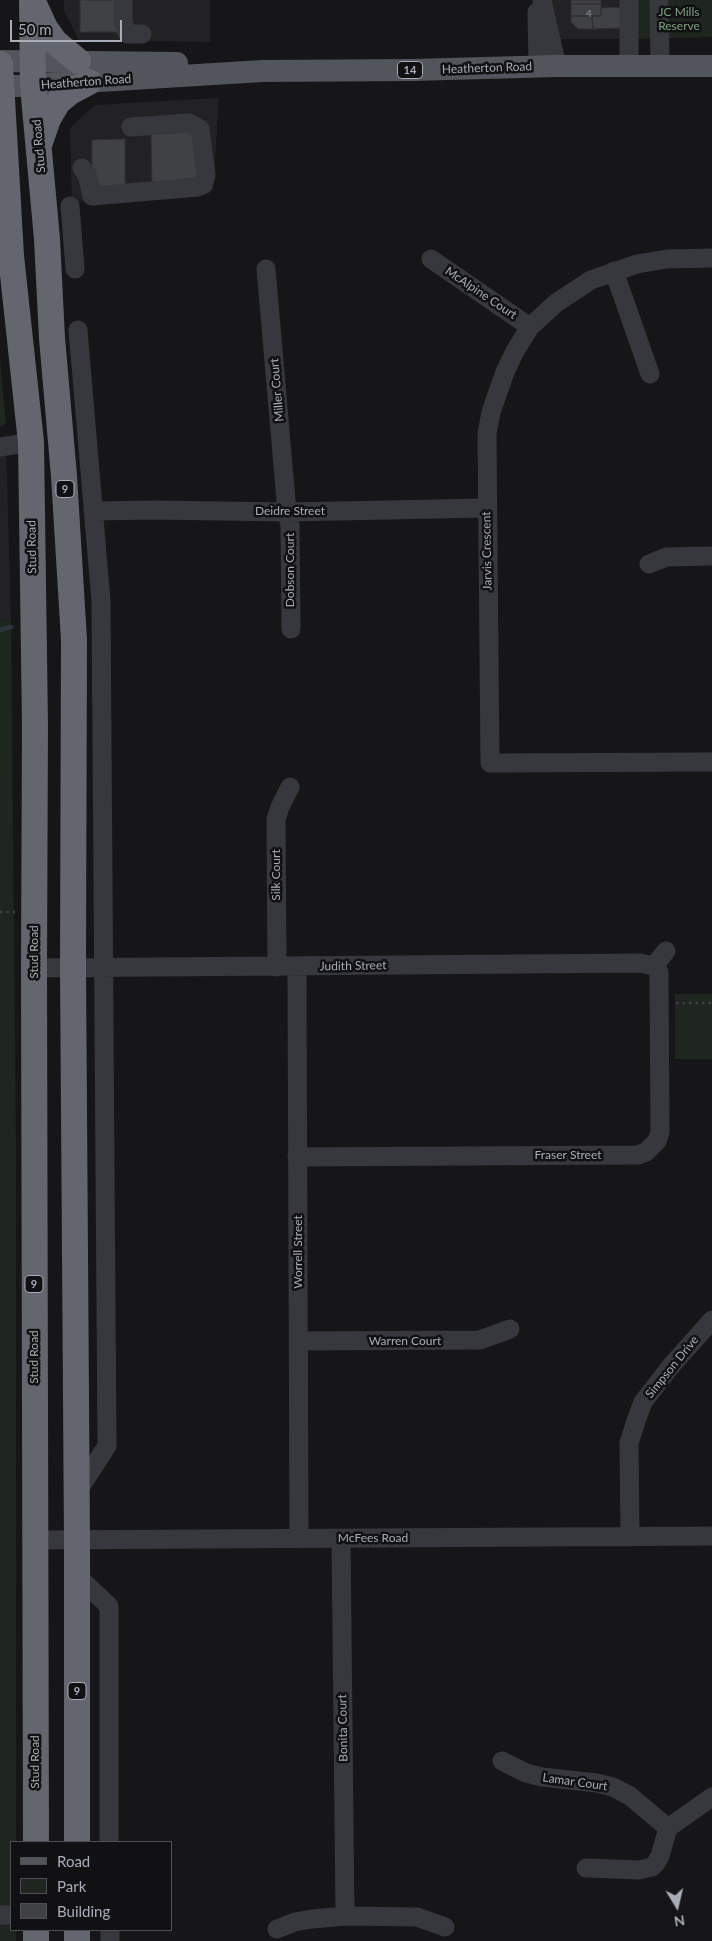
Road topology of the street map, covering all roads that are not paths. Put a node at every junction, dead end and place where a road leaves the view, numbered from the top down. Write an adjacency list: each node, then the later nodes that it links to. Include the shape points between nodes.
1 (123, 0): 6 (street, via 123,23 128,34)
2 (540, 0): 7 (street, via 537,15)
3 (629, 0): 8 (street)
4 (659, 0): 9 (street)
5 (32, 1): 11 (highway, via 55,42); 12 (highway, Stud Road / 9)
6 (142, 34)
7 (548, 66): 8 (main road, Heatherton Road / 14); 11 (main road, Heatherton Road / 14, via 263,71 193,64)
8 (629, 66): 9 (main road, Heatherton Road / 14)
9 (660, 66): 10 (main road, Heatherton Road / 14)
10 (712, 66)
11 (83, 72): 12 (main road, Heatherton Road / 14); 15 (highway, via 70,92 58,102)
12 (33, 73): 13 (main road, Heatherton Road / 14); 15 (highway, Stud Road / 9)
13 (0, 75): 17 (highway, Stud Road / 9)
14 (131, 127): 16 (street, via 188,123 200,129 206,174 203,185 92,196 87,174)
15 (39, 145): 20 (highway, Stud Road / 9)
16 (82, 168)
17 (3, 188): 29 (highway, Stud Road / 9)
18 (70, 206): 19 (street)
19 (73, 237): 20 (street); 23 (street)
20 (47, 239): 40 (highway, Stud Road / 9, via 74,640)
21 (712, 258): 25 (street, Jarvis Crescent, via 652,260)
22 (431, 259): 26 (street, McAlpine Court)
23 (76, 269)
24 (266, 269): 33 (street, Miller Court)
25 (614, 271): 26 (street, Jarvis Crescent, via 572,291); 28 (street)
26 (530, 327): 31 (street, Jarvis Crescent, via 505,372 491,412 487,434)
27 (78, 330): 32 (street)
28 (650, 374)
29 (31, 442): 30 (street); 44 (highway, Stud Road / 9)
30 (0, 447)
31 (487, 508): 33 (street, Deidre Street); 37 (street, Jarvis Crescent, via 490,763)
32 (93, 511): 33 (street, Deidre Street); 41 (street, via 101,601)
33 (287, 512): 36 (street, Dobson Court, via 290,525)
34 (712, 556): 35 (street, via 666,557)
35 (649, 564)
36 (291, 629)
37 (712, 762)
38 (290, 786): 42 (street, Silk Court, via 276,819)
39 (660, 959): 43 (street, Judith Street, via 630,963); 45 (street, Fraser Street, via 660,1132 657,1141 646,1152 628,1155)
40 (74, 967): 41 (street, Judith Street); 44 (street, Judith Street); 47 (highway, Stud Road / 9)
41 (104, 967): 42 (street, Judith Street); 46 (street)
42 (277, 967): 43 (street, Judith Street)
43 (297, 967): 45 (street, Worrell Street)
44 (34, 968): 56 (highway, Stud Road / 9)
45 (297, 1156): 50 (street, Worrell Street)
46 (106, 1295): 47 (street); 51 (street, via 107,1446)
47 (76, 1320): 51 (highway, Stud Road / 9)
48 (712, 1320): 53 (street, Simpson Drive, via 643,1402 629,1443)
49 (510, 1329): 50 (street, Warren Court, via 480,1340)
50 (298, 1341): 54 (street, Worrell Street)
51 (77, 1492): 57 (highway, Stud Road / 9)
52 (712, 1536): 53 (street, McFees Road)
53 (630, 1537): 55 (street, McFees Road)
54 (299, 1538): 55 (street, McFees Road); 57 (street, McFees Road)
55 (342, 1539): 66 (street, Bonita Court)
56 (34, 1540): 57 (street, McFees Road); 62 (highway, Stud Road / 9)
57 (77, 1540): 58 (highway, Stud Road / 9)
58 (77, 1576): 63 (highway, Stud Road / 9); 64 (street, via 109,1606)
59 (502, 1761): 61 (street, Lamar Court, via 542,1777 613,1787 630,1796)
60 (712, 1797): 61 (street)
61 (668, 1828): 65 (street, via 660,1856 652,1867 639,1870)
62 (36, 1841)
63 (77, 1841)
64 (109, 1841)
65 (586, 1868)
66 (345, 1916): 67 (street, via 417,1917); 68 (street, via 295,1922)
67 (445, 1927)
68 (277, 1930)

